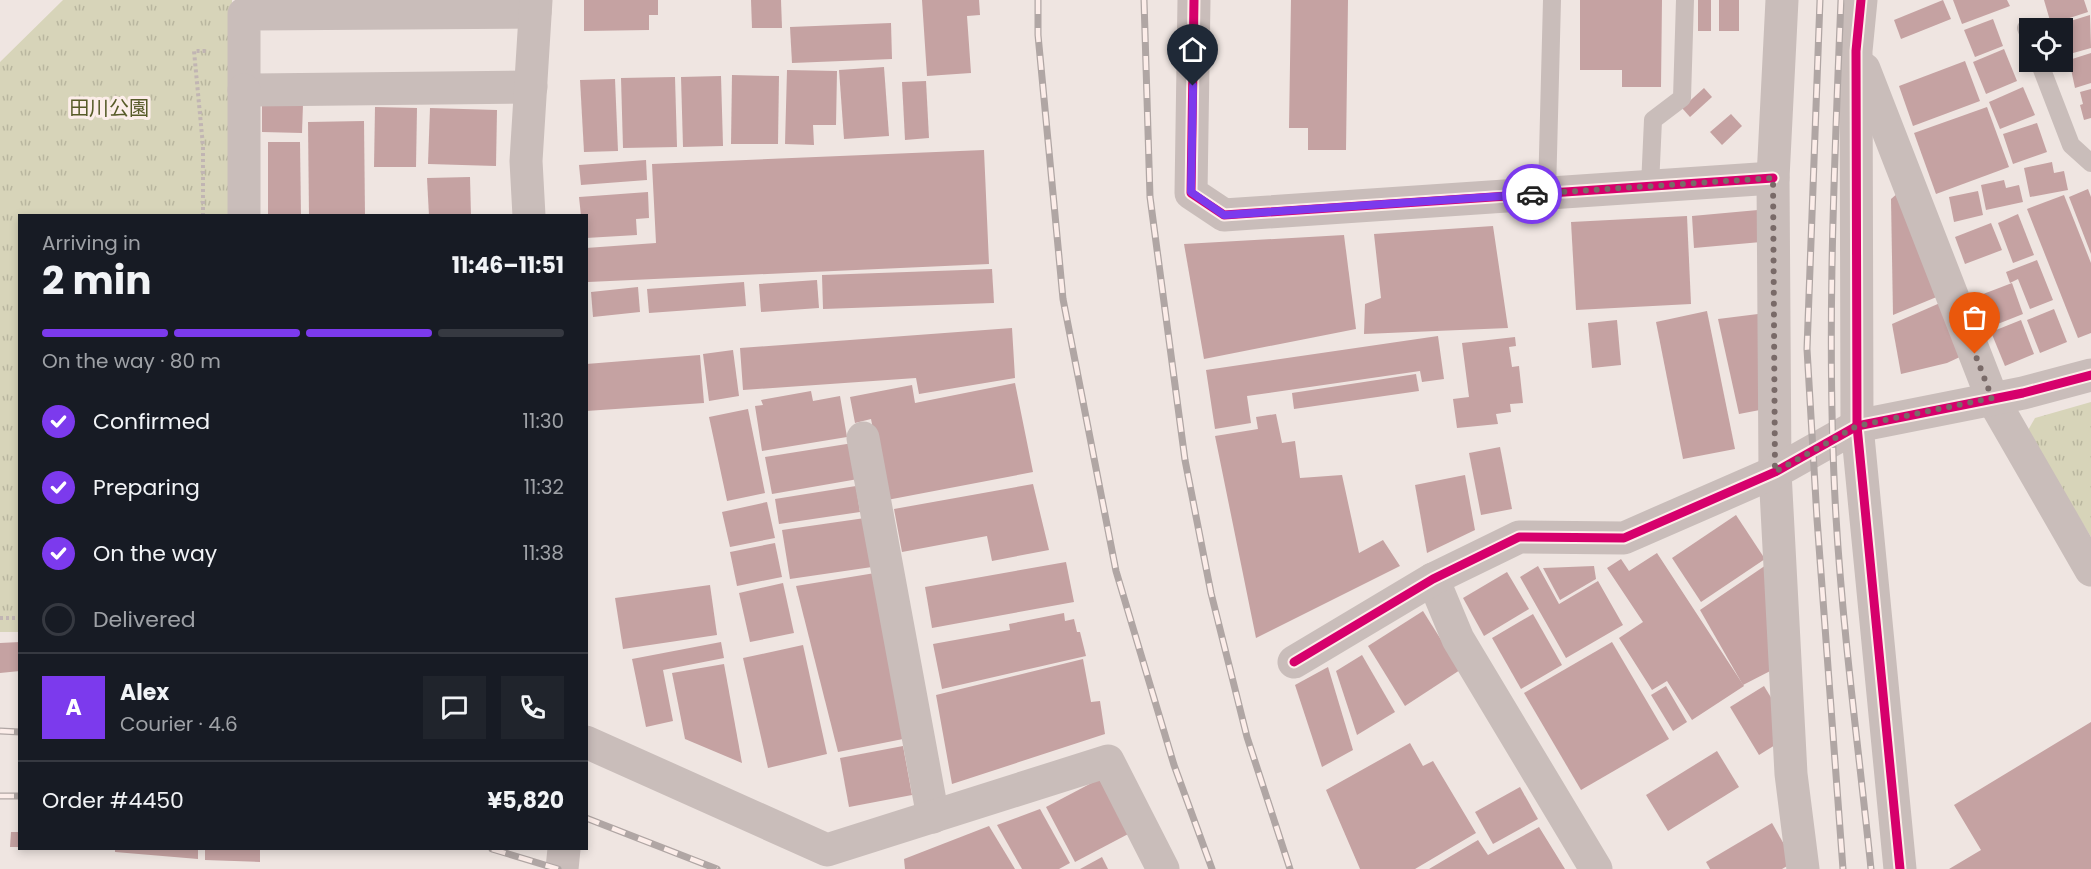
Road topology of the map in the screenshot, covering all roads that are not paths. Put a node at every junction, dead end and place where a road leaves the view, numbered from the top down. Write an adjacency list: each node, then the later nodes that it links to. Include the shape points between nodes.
1 (1194, 0): 14 (street, via 1191,192 1224,215)
2 (1552, 0): 14 (lane)
3 (1685, 0): 13 (lane, via 1682,98 1653,120)
4 (1782, 0): 12 (street)
5 (1861, 0): 7 (street)
6 (536, 6): 9 (street); 10 (street, via 244,14)
7 (1856, 51): 18 (street); 19 (street)
8 (2043, 72): 11 (lane, via 2071,145)
9 (531, 87): 10 (street); 16 (street, via 526,161)
10 (244, 90): 15 (street)
11 (2091, 163)
12 (1773, 178): 13 (street); 21 (street)
13 (1650, 186): 14 (street)
14 (1547, 193)
15 (244, 214)
16 (529, 214)
17 (2091, 375): 18 (street)
18 (1992, 398): 19 (street); 22 (street)
19 (1857, 426): 21 (street); 33 (street)
20 (863, 438): 26 (street)
21 (1775, 472): 23 (street, via 1624,538 1520,537); 32 (street, via 1791,774)
22 (2091, 570)
23 (1433, 579): 24 (street); 31 (street, via 1458,639)
24 (1294, 662)
25 (588, 743): 28 (street)
26 (933, 817): 28 (street); 30 (street, via 1108,761)
27 (564, 850): 29 (street)
28 (837, 859)
29 (562, 869)
30 (1164, 869)
31 (1596, 869)
32 (1803, 869)
33 (1900, 869)

